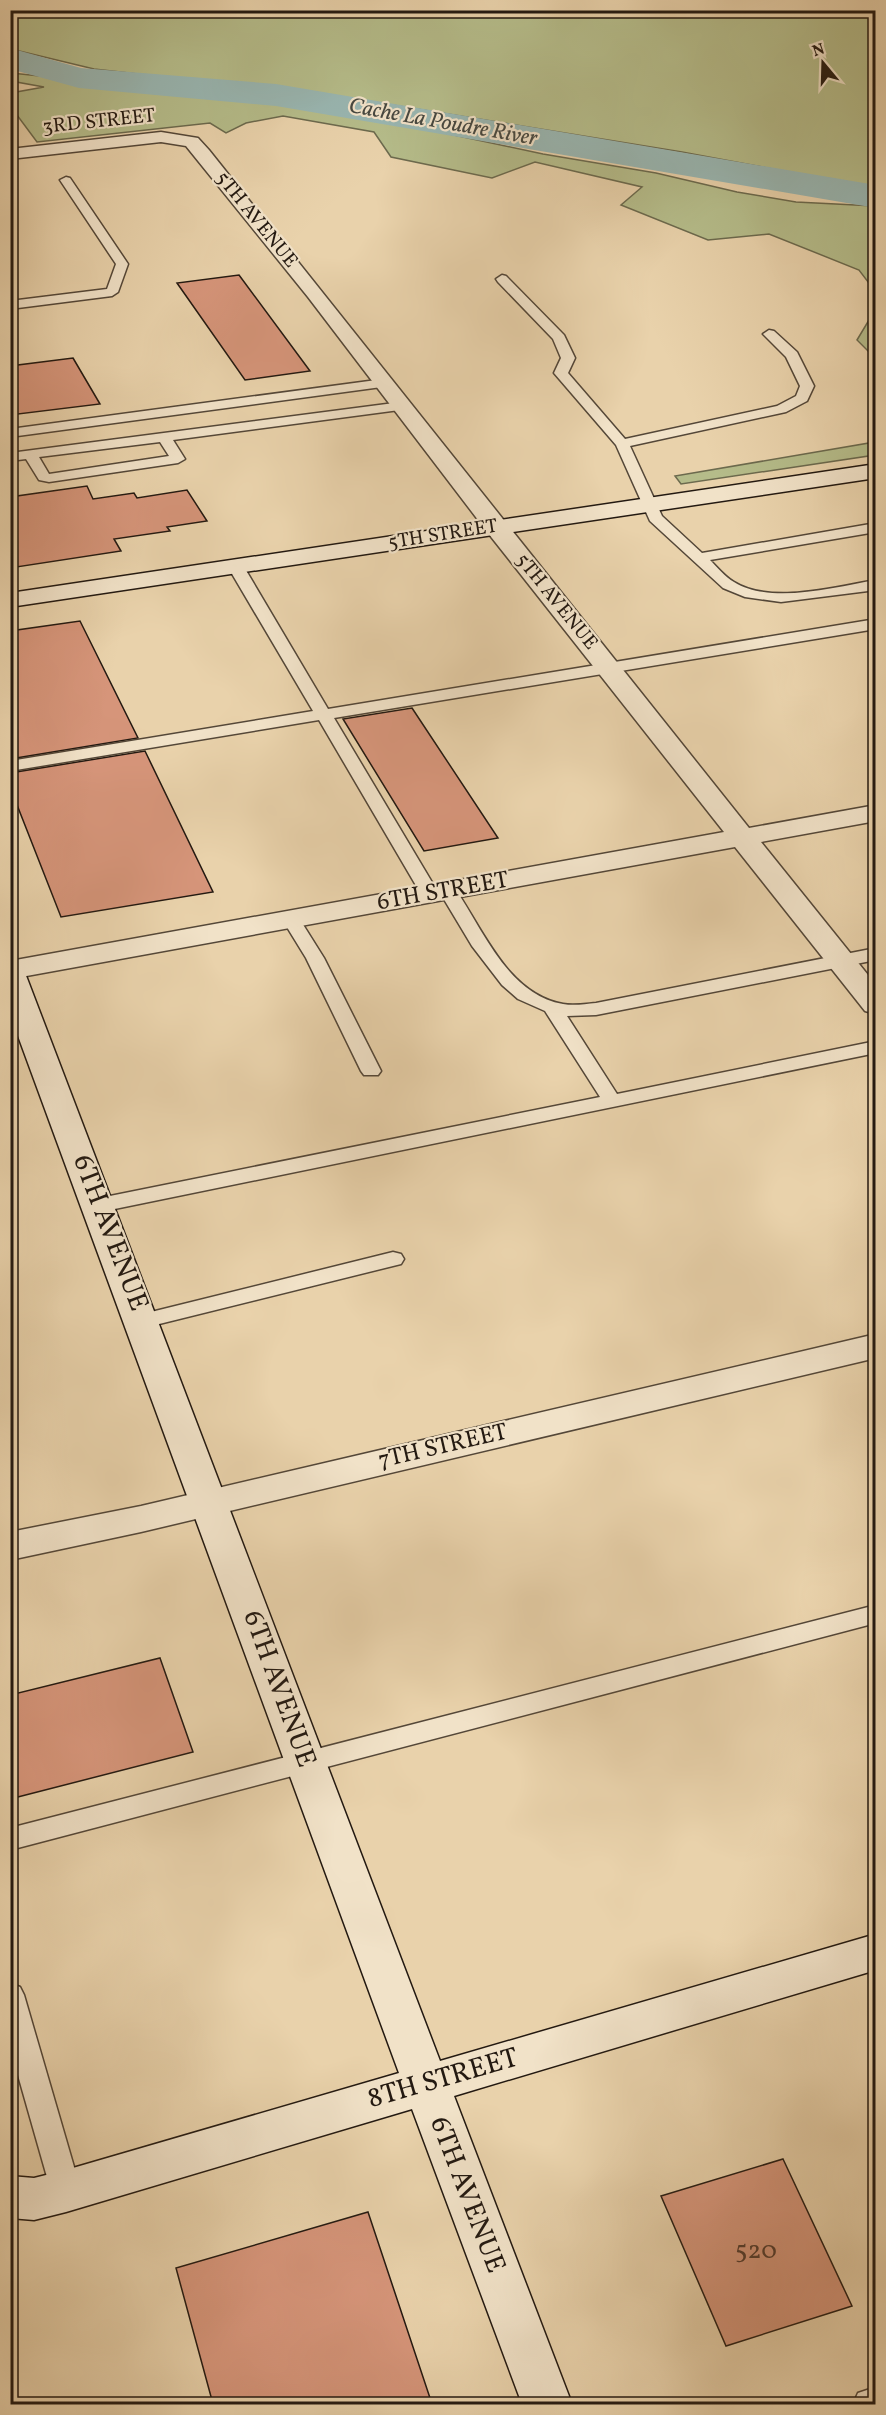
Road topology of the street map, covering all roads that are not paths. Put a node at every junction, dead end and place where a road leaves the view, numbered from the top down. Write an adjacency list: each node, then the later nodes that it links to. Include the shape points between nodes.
1 (192, 142): 2 (street, 3RD STREET, via 161,137); 7 (street, 5TH AVENUE)
2 (10, 154)
3 (66, 180): 5 (lane, via 122,264 112,292)
4 (502, 279): 11 (lane, via 559,338 568,358 561,373)
5 (10, 304)
6 (769, 334): 11 (lane, via 792,355 807,386 802,398 781,409)
7 (384, 383): 8 (street, 5TH AVENUE); 9 (lane)
8 (402, 406): 10 (lane); 17 (street, 5TH AVENUE)
9 (10, 433)
10 (164, 437): 12 (lane); 12 (lane, via 178,459 49,478 44,477)
11 (622, 444): 15 (lane)
12 (31, 454): 13 (lane)
13 (10, 457)
14 (876, 471): 15 (street, 5TH STREET)
15 (650, 505): 17 (street, 5TH STREET); 18 (lane, via 655,518)
16 (876, 527): 18 (lane)
17 (495, 528): 19 (street, 5TH STREET); 23 (street, 5TH AVENUE)
18 (697, 558): 20 (lane, via 728,585 761,596 783,597)
19 (236, 567): 21 (street, 5TH STREET); 24 (lane)
20 (876, 585)
21 (10, 600)
22 (876, 624): 23 (lane)
23 (609, 667): 24 (lane); 27 (street, 5TH AVENUE)
24 (323, 714): 25 (lane); 28 (lane)
25 (10, 766)
26 (876, 813): 27 (street, 6TH STREET)
27 (744, 837): 28 (street, 6TH STREET); 31 (street, 5TH AVENUE)
28 (439, 893): 29 (street, 6TH STREET); 34 (lane, via 519,991)
29 (291, 919): 32 (street, 6TH STREET); 36 (lane, via 315,958)
30 (876, 954): 31 (lane)
31 (840, 961): 33 (street, 5TH AVENUE); 34 (lane, via 596,1009)
32 (10, 971): 38 (street, 6TH AVENUE)
33 (876, 1005)
34 (552, 1007): 37 (lane)
35 (876, 1047): 37 (lane)
36 (370, 1071)
37 (612, 1101): 38 (lane)
38 (99, 1205): 40 (street, 6TH AVENUE)
39 (393, 1259): 40 (lane)
40 (143, 1321): 42 (street, 6TH AVENUE)
41 (876, 1346): 42 (street, 7TH STREET)
42 (210, 1502): 43 (street, 7TH STREET); 45 (street, 6TH AVENUE)
43 (10, 1546)
44 (876, 1614): 45 (lane)
45 (306, 1761): 46 (lane); 49 (street, 6TH AVENUE)
46 (10, 1839)
47 (876, 1952): 49 (street, 8TH STREET)
48 (10, 1995): 50 (lane)
49 (424, 2084): 50 (street, 8TH STREET); 52 (street, 6TH AVENUE)
50 (30, 2201)
51 (876, 2402): 53 (lane)
52 (547, 2404)
53 (869, 2404)

